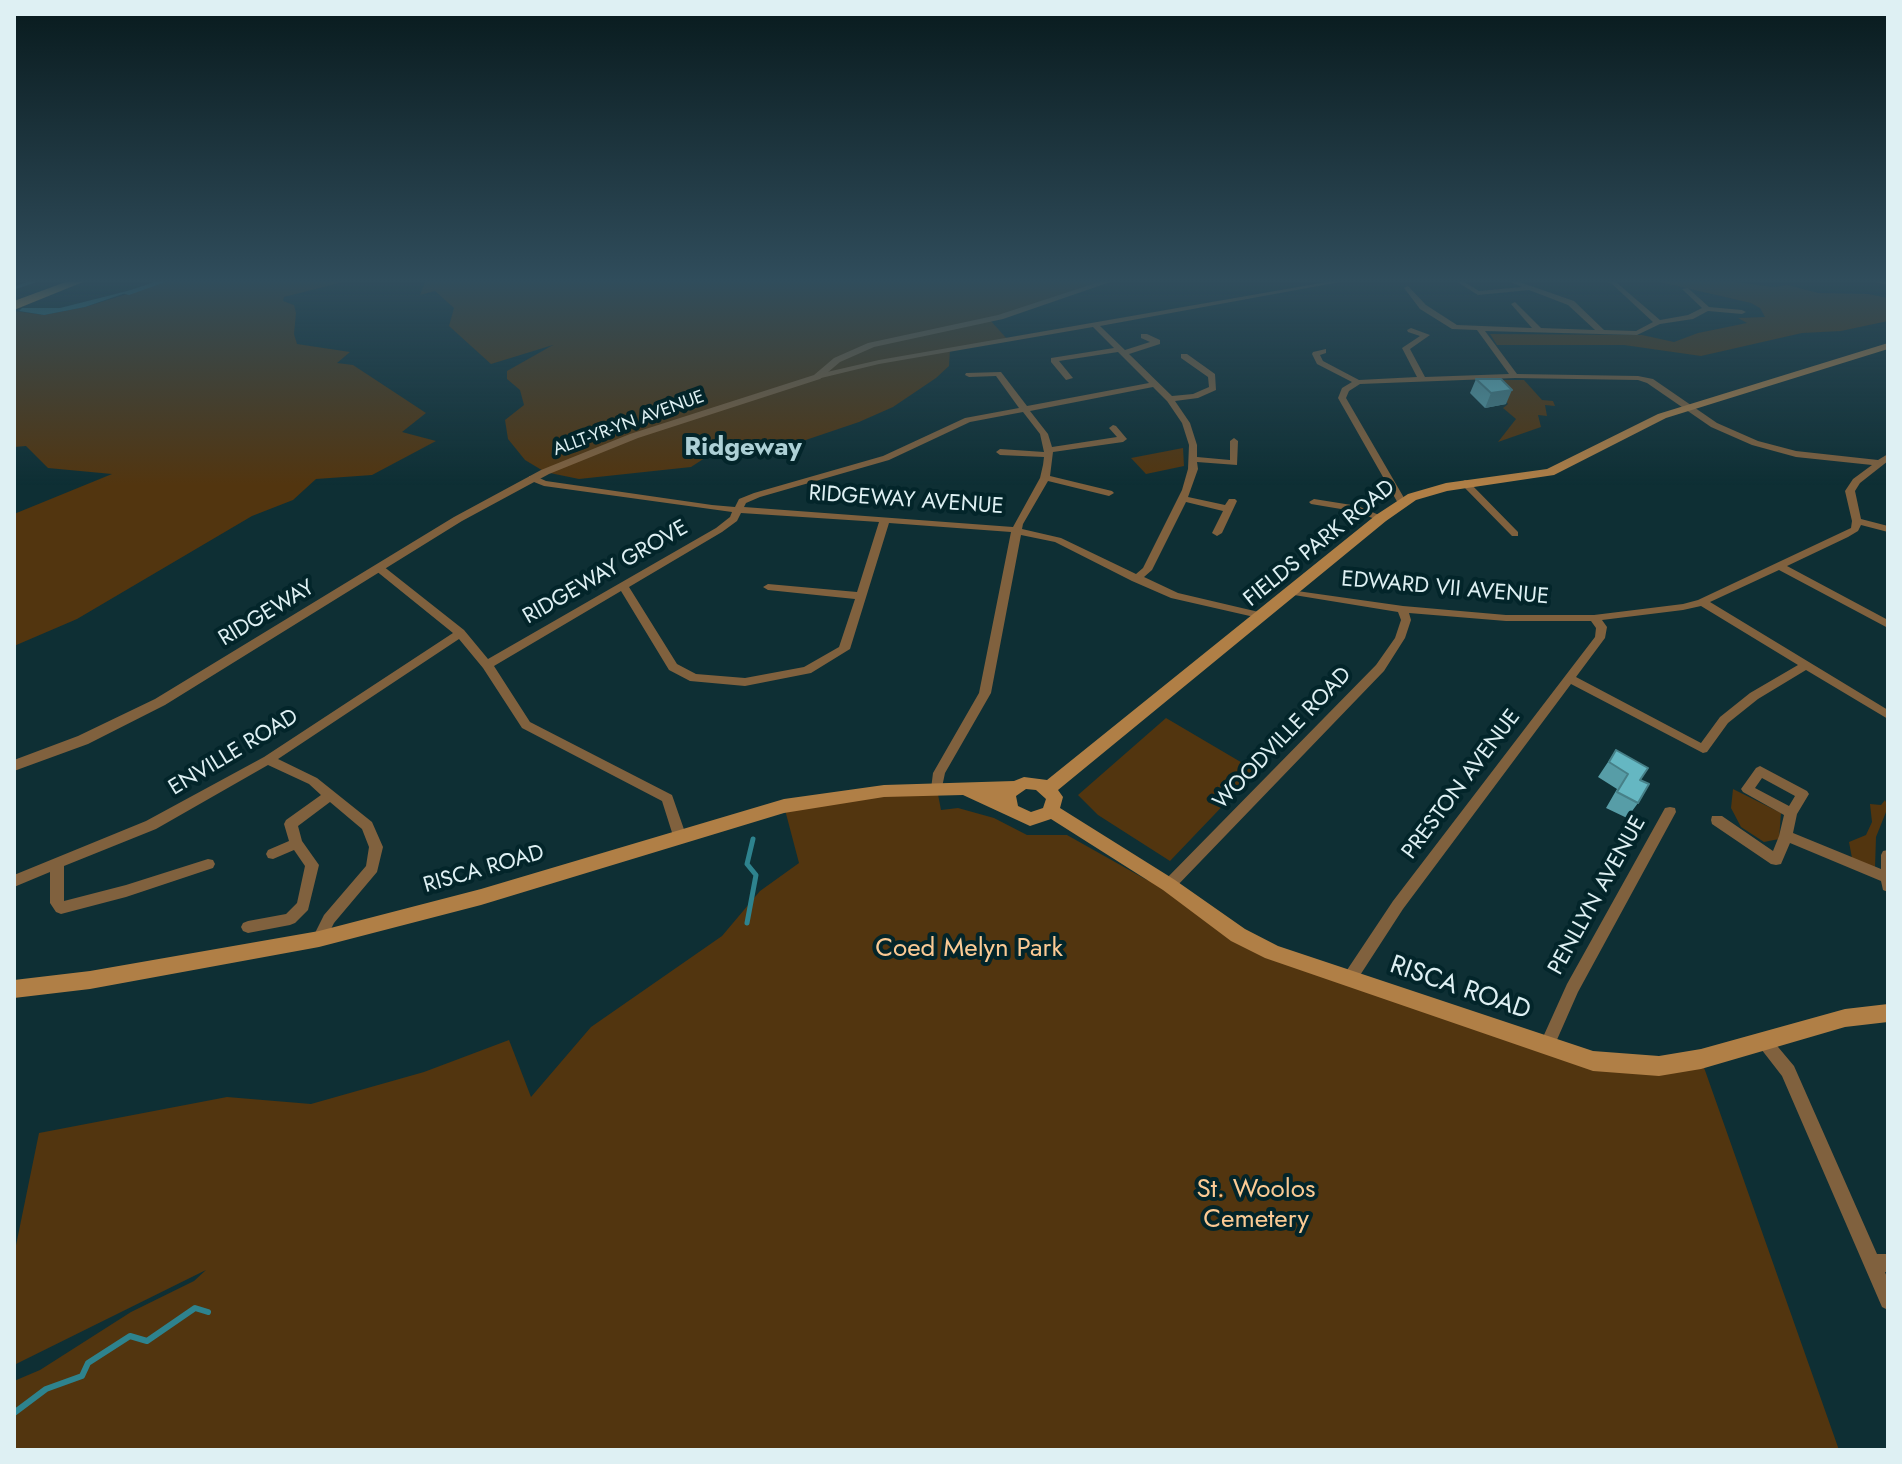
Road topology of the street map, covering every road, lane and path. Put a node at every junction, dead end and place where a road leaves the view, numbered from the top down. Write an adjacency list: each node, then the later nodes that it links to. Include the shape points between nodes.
1 (863, 348): 13 (street)
2 (959, 348): 13 (street, ALLT-YR-YN AVENUE)
3 (1119, 348): 8 (street)
4 (1132, 348): 8 (street)
5 (1406, 348): 15 (street)
6 (1494, 348): 12 (street)
7 (1881, 348): 20 (main road, FIELDS PARK ROAD)
8 (1122, 351): 14 (street, via 1054,360); 17 (street)
9 (1184, 356): 18 (street, via 1212,376 1213,388)
10 (1324, 364): 16 (street)
11 (969, 375): 19 (street, via 998,374)
12 (1515, 376): 15 (street); 20 (street, via 1644,379)
13 (817, 377): 28 (street, ALLT-YR-YN AVENUE, via 634,436)
14 (1069, 378)
15 (1421, 378): 16 (street)
16 (1358, 382): 34 (street, via 1342,398)
17 (1156, 384): 18 (street); 19 (street, RIDGEWAY GROVE)
18 (1170, 399): 26 (street, via 1186,423)
19 (1025, 408): 24 (street, via 1044,434); 35 (street, RIDGEWAY GROVE, via 968,420 872,463 757,495 742,501)
20 (1687, 409): 27 (street, via 1777,450); 30 (main road, FIELDS PARK ROAD, via 1642,425 1550,472)
21 (1113, 428): 24 (street, via 1123,439)
22 (1234, 441): 26 (street, via 1234,463)
23 (1000, 452): 24 (street)
24 (1049, 453): 29 (street)
25 (1888, 457): 27 (street)
26 (1194, 459): 32 (street)
27 (1878, 463): 38 (street, via 1850,491)
28 (532, 478): 35 (street, RIDGEWAY AVENUE); 44 (street, RIDGEWAY)
29 (1045, 478): 31 (street); 40 (street)
30 (1465, 483): 34 (main road, FIELDS PARK ROAD); 42 (street)
31 (1109, 493)
32 (1183, 498): 41 (street, via 1230,505); 45 (street, via 1147,570)
33 (1314, 502): 36 (street)
34 (1402, 503): 36 (main road, FIELDS PARK ROAD)
35 (738, 510): 37 (street, RIDGEWAY AVENUE); 46 (street, RIDGEWAY GROVE, via 719,530)
36 (1381, 518): 48 (main road, FIELDS PARK ROAD)
37 (885, 520): 40 (street, RIDGEWAY AVENUE); 49 (street)
38 (1857, 521): 39 (street); 43 (street, EDWARD VII AVENUE, via 1855,529)
39 (1888, 529)
40 (1018, 530): 45 (street, RIDGEWAY AVENUE, via 1094,555); 64 (street, via 985,693 939,773)
41 (1217, 533)
42 (1515, 534)
43 (1780, 566): 50 (street, EDWARD VII AVENUE); 54 (street)
44 (379, 568): 55 (street); 61 (street, RIDGEWAY, via 123,722)
45 (1136, 579): 52 (street, RIDGEWAY AVENUE, via 1175,596)
46 (624, 587): 49 (street, via 673,667 719,682 767,679 830,659 844,649); 56 (street, RIDGEWAY GROVE)
47 (768, 587): 49 (street)
48 (1294, 592): 51 (street, EDWARD VII AVENUE); 52 (main road, FIELDS PARK ROAD)
49 (861, 596)
50 (1702, 602): 53 (street, EDWARD VII AVENUE); 57 (street)
51 (1403, 609): 53 (street, EDWARD VII AVENUE, via 1506,618); 81 (street, WOODVILLE ROAD, via 1406,620 1400,638 1380,668)
52 (1263, 616): 63 (main road, FIELDS PARK ROAD)
53 (1594, 618): 58 (street, PRESTON AVENUE, via 1602,627 1600,638)
54 (1888, 625)
55 (460, 633): 56 (street); 60 (street, ENVILLE ROAD)
56 (487, 665): 73 (street, via 538,735 667,798)
57 (1805, 666): 58 (street, via 1724,720 1703,749); 59 (street)
58 (1568, 678): 84 (street, PRESTON AVENUE, via 1398,905)
59 (1888, 715)
60 (268, 760): 66 (street); 77 (street, ENVILLE ROAD, via 151,825)
61 (14, 766)
62 (1015, 787): 63 (main road, via 1032,782); 65 (main road, RISCA ROAD); 67 (main road, via 1008,796)
63 (1049, 788): 68 (main road, via 1055,797)
64 (937, 789): 65 (main road, RISCA ROAD); 73 (main road, RISCA ROAD, via 833,797 776,808)
65 (964, 789): 67 (main road, RISCA ROAD)
66 (330, 795): 74 (street, via 291,824); 83 (street, via 367,826 376,847 372,868)
67 (1010, 808): 68 (main road, via 1030,819)
68 (1052, 811): 81 (main road, RISCA ROAD)
69 (1670, 812): 88 (street, PENLLYN AVENUE, via 1572,989)
70 (1791, 813): 72 (street)
71 (1717, 820): 72 (street, via 1776,860)
72 (1786, 836): 80 (street)
73 (680, 838): 83 (main road, RISCA ROAD)
74 (296, 843): 75 (street); 82 (street, via 312,865 303,906 290,919)
75 (273, 854)
76 (1888, 855): 80 (street)
77 (57, 864): 78 (street, via 61,908); 79 (street, ENVILLE ROAD)
78 (208, 864)
79 (14, 881)
80 (1887, 882)
81 (1169, 885): 84 (main road, RISCA ROAD, via 1250,942)
82 (248, 927)
83 (319, 939): 85 (main road, RISCA ROAD)
84 (1350, 978): 88 (main road, RISCA ROAD)
85 (14, 989)
86 (1888, 1013): 87 (main road, RISCA ROAD, via 1845,1018)
87 (1763, 1040): 88 (main road, RISCA ROAD, via 1659,1066 1593,1061); 89 (street, via 1788,1071)
88 (1547, 1046)
89 (1879, 1263): 90 (street)
90 (1888, 1301)

